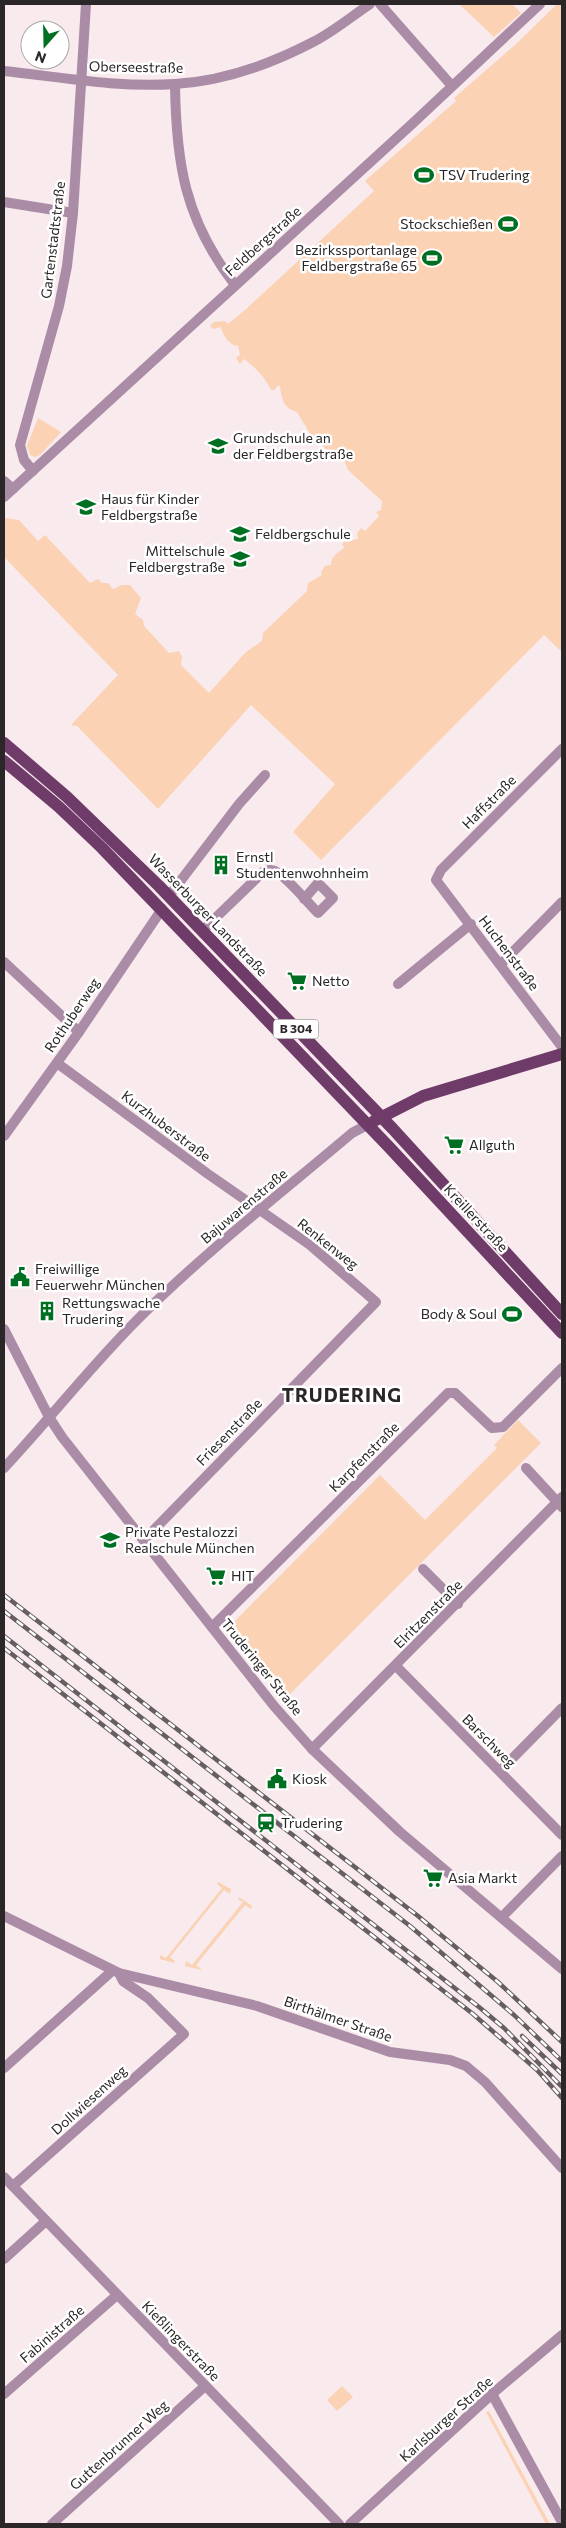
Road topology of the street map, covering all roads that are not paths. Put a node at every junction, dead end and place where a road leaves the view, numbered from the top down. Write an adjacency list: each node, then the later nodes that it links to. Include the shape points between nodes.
1 (86, 4): 6 (street, Gartenstadtstraße)
2 (370, 4): 7 (street, Oberseestraße, via 315,41 280,58 215,78)
3 (380, 4): 8 (street)
4 (540, 4): 8 (street, Feldbergstraße)
5 (4, 71): 6 (street, Oberseestraße)
6 (82, 80): 7 (street, Oberseestraße); 10 (street, Gartenstadtstraße)
7 (175, 84): 11 (street, via 177,148 193,212 217,261)
8 (452, 86): 11 (street, Feldbergstraße)
9 (4, 202): 10 (street)
10 (73, 213): 12 (street, Gartenstadtstraße, via 59,306 20,445 24,460)
11 (236, 285): 12 (street, Feldbergstraße)
12 (33, 471): 14 (street, Feldbergstraße)
13 (4, 481): 14 (street)
14 (13, 489): 15 (street, Feldbergstraße)
15 (4, 497)
16 (4, 743): 21 (main road, Wasserburger Landstraße / B 304, via 73,801)
17 (562, 749): 20 (street, Haffstraße)
18 (4, 761): 24 (main road, B 304, via 79,826)
19 (265, 775): 21 (street)
20 (436, 876): 25 (street, Huchenstraße, via 438,886)
21 (169, 896): 26 (main road, Wasserburger Landstraße / B 304)
22 (304, 899): 26 (street, via 270,869 264,871)
23 (562, 902): 28 (street)
24 (162, 909): 30 (street, Rothuberweg); 35 (main road, B 304)
25 (471, 924): 28 (street, Huchenstraße); 29 (street)
26 (202, 931): 34 (main road, Wasserburger Landstraße / B 304)
27 (4, 962): 30 (street)
28 (501, 964): 31 (street, Huchenstraße)
29 (398, 984)
30 (79, 1032): 33 (street, Rothuberweg)
31 (562, 1047)
32 (562, 1054): 34 (main road, Bajuwarenstraße, via 423,1096)
33 (57, 1063): 36 (street, Rothuberweg); 37 (street, Kurzhuberstraße)
34 (381, 1117): 35 (main road, Bajuwarenstraße); 39 (main road, Kreillerstraße / B 304)
35 (367, 1124): 37 (street, Bajuwarenstraße); 41 (main road, Kreillerstraße / B 304)
36 (4, 1136)
37 (260, 1211): 38 (street, Renkenweg, via 332,1263); 43 (street, Bajuwarenstraße, via 139,1318)
38 (376, 1302): 47 (street, Friesenstraße)
39 (562, 1314)
40 (4, 1329): 43 (street, Truderinger Straße)
41 (562, 1333)
42 (562, 1368): 50 (street, Karpfenstraße, via 498,1429 492,1428 455,1393 448,1393)
43 (48, 1417): 44 (street, Bajuwarenstraße, via 38,1433); 47 (street, Truderinger Straße)
44 (4, 1468)
45 (526, 1468): 46 (street)
46 (561, 1502): 49 (street, Elritzenstraße)
47 (145, 1539): 50 (street, Truderinger Straße)
48 (423, 1569): 49 (street)
49 (458, 1604): 51 (street, Elritzenstraße)
50 (212, 1627): 53 (street, Truderinger Straße)
51 (396, 1666): 53 (street, Elritzenstraße); 54 (street, Barschweg)
52 (562, 1708): 54 (street)
53 (312, 1749): 58 (street, Truderinger Straße, via 400,1832)
54 (500, 1771): 55 (street, Barschweg)
55 (562, 1834)
56 (562, 1856): 58 (street)
57 (4, 1916): 60 (street, Birthälmer Straße)
58 (502, 1917): 59 (street, Truderinger Straße)
59 (562, 1969)
60 (116, 1972): 61 (street, Birthälmer Straße); 62 (street, Birthälmer Straße, via 123,1981); 64 (street)
61 (152, 1982): 62 (street); 65 (street, Birthälmer Straße, via 257,2006 390,2052 450,2060 466,2066 485,2082)
62 (148, 1998): 63 (street, Birthälmer Straße)
63 (184, 2034): 67 (street, Dollwiesenweg)
64 (4, 2068)
65 (562, 2168)
66 (4, 2177): 67 (street, Kießlingerstraße)
67 (13, 2186): 68 (street, Kießlingerstraße)
68 (46, 2221): 69 (street); 70 (street, Kießlingerstraße)
69 (4, 2259)
70 (118, 2295): 72 (street, Kießlingerstraße); 73 (street, Fabinistraße)
71 (562, 2335): 74 (street, Karlsburger Straße)
72 (205, 2386): 76 (street, Guttenbrunner Weg); 77 (street, Kießlingerstraße)
73 (4, 2394)
74 (492, 2394): 75 (street); 78 (street, Karlsburger Straße)
75 (562, 2522)
76 (52, 2524)
77 (339, 2524)
78 (350, 2524)

